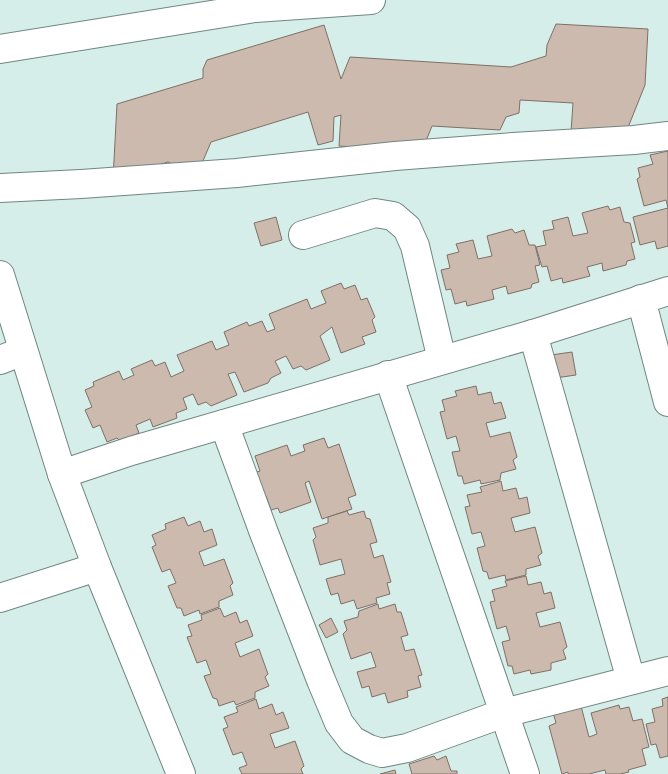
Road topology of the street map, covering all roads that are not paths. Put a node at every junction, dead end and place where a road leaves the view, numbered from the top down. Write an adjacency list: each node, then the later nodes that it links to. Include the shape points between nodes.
1 (371, 0): 2 (street, via 256,8)
2 (0, 50)
3 (668, 136): 4 (street, via 395,156 237,173)
4 (0, 188)
5 (303, 235): 11 (street, via 375,213 392,216 407,228 415,246)
6 (0, 274): 10 (street)
7 (668, 291): 8 (street)
8 (640, 299): 9 (street); 13 (street)
9 (533, 334): 11 (street); 19 (street)
10 (11, 356): 15 (street)
11 (442, 360): 12 (street)
12 (388, 375): 14 (street); 20 (street)
13 (668, 402)
14 (224, 424): 15 (street); 20 (street, via 321,680 339,723 352,740 382,753 407,748)
15 (62, 474): 16 (street)
16 (97, 567): 17 (street); 21 (street)
17 (0, 598)
18 (668, 671): 19 (street)
19 (631, 680): 20 (street)
20 (504, 713): 22 (street)
21 (181, 774)
22 (525, 774)

